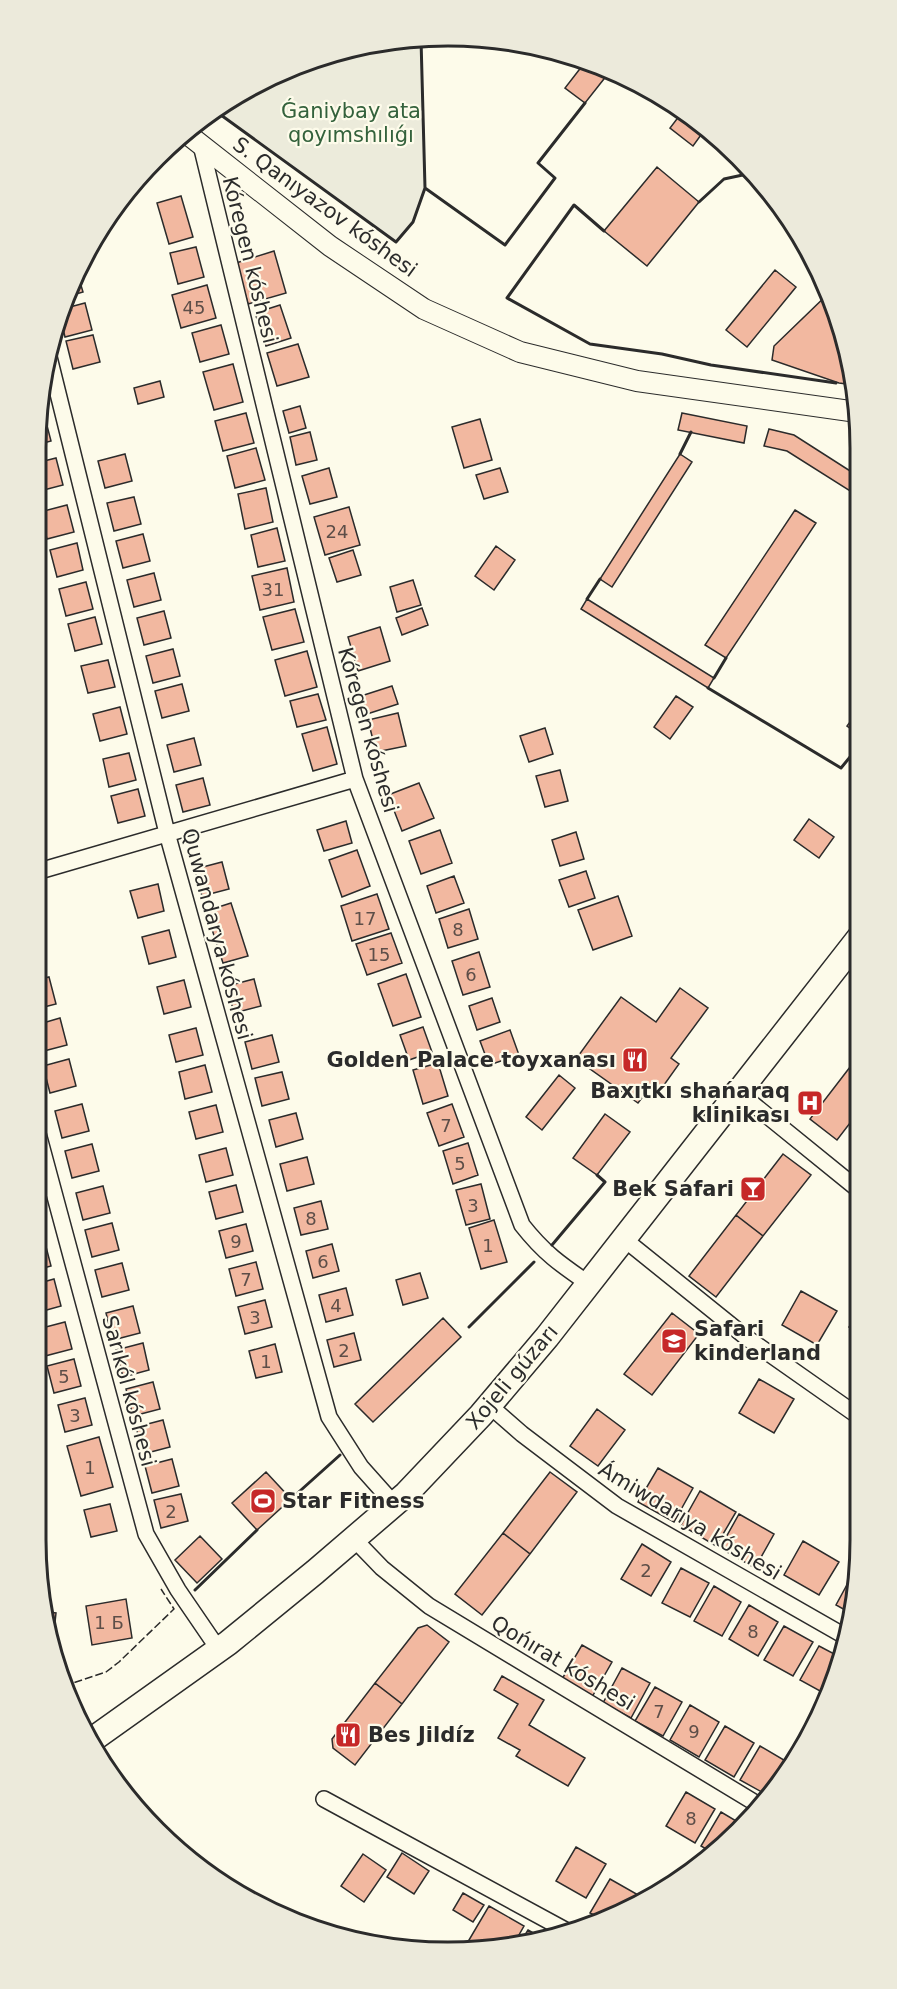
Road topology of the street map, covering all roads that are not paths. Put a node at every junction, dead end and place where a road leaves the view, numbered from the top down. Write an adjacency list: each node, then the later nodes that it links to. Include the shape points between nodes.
1 (193, 139): 3 (street, S. Qanıyazov kóshesi, via 330,246 424,309 520,352 637,381); 4 (street, Kóregen kóshesi)
2 (53, 375): 5 (street, Quwandarya kóshesi)
3 (849, 411)
4 (356, 779): 5 (street); 12 (street, Kóregen kóshesi, via 522,1225 540,1248)
5 (167, 833): 6 (street); 15 (street, Quwandarya kóshesi, via 329,1418 361,1467)
6 (46, 869)
7 (850, 949): 8 (main road, Xojeli gúzarı)
8 (738, 1092): 10 (street); 11 (main road, Xojeli gúzarı)
9 (46, 1163): 18 (street, Sarıkól kóshesi, via 146,1534)
10 (850, 1183)
11 (624, 1239): 12 (main road, Xojeli gúzarı); 14 (street, via 747,1338)
12 (589, 1284): 13 (main road, Xojeli gúzarı)
13 (490, 1406): 15 (main road, Xojeli gúzarı); 17 (street, Ámiwdarıya kóshesi, via 617,1506)
14 (850, 1410)
15 (394, 1504): 16 (main road, Xojeli gúzarı)
16 (354, 1539): 18 (main road, Xojeli gúzarı); 21 (street, Qońırat kóshesi, via 429,1606)
17 (840, 1633)
18 (219, 1650): 19 (main road, Xojeli gúzarı)
19 (97, 1736)
20 (324, 1799): 22 (street)
21 (754, 1802)
22 (559, 1927)

